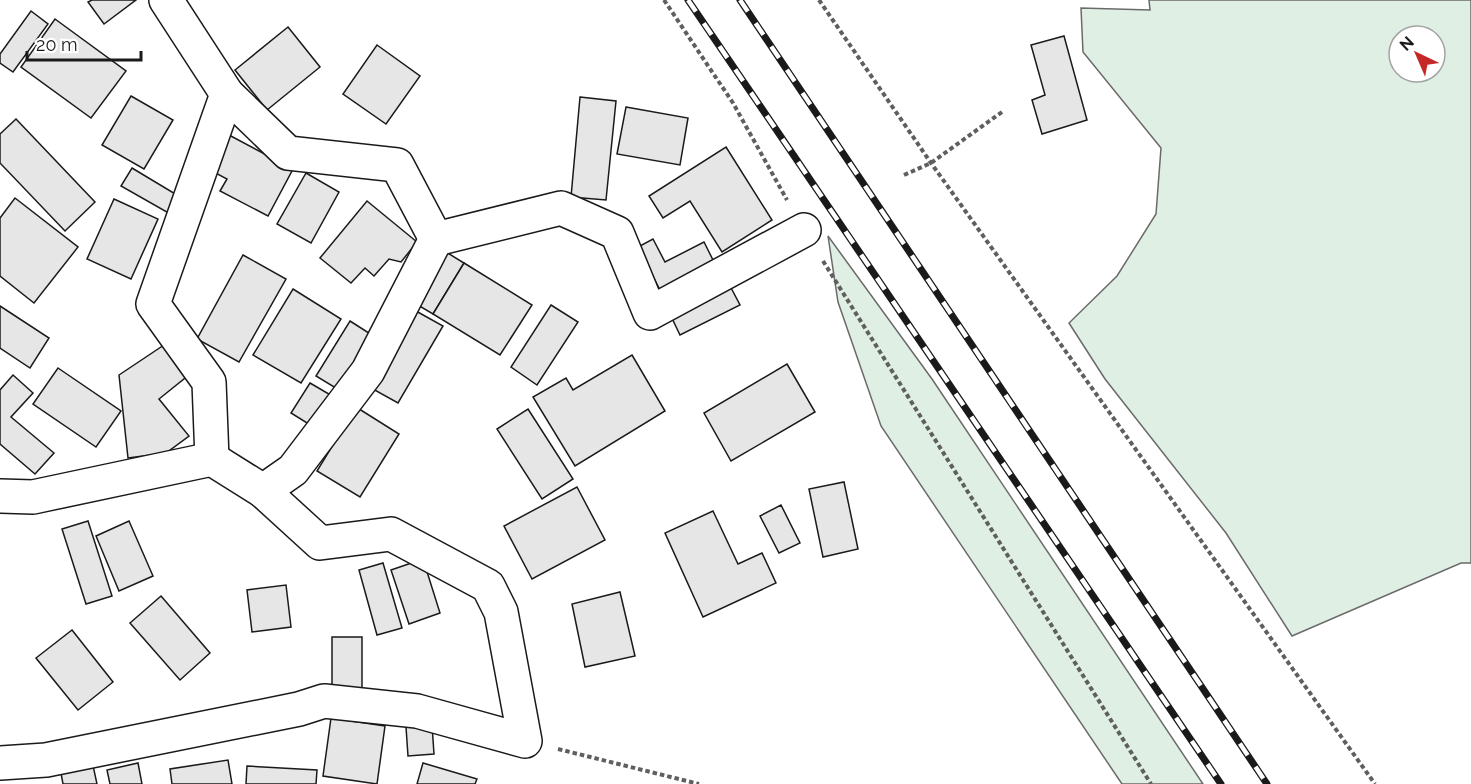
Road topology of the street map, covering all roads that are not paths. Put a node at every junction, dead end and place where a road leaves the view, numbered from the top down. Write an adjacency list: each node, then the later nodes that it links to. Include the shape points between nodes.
1 (166, 0): 2 (street)
2 (227, 94): 4 (street, via 288,153 396,165); 5 (street, via 153,304 209,382)
3 (804, 230): 4 (street, via 650,313 617,233 561,208)
4 (436, 239): 6 (street, via 368,371 293,470)
5 (212, 459): 6 (street); 7 (street, via 33,497)
6 (263, 491): 8 (street, via 320,543 391,534 488,586 501,612 525,741 417,711 324,701 46,760)
7 (0, 496)
8 (0, 763)

